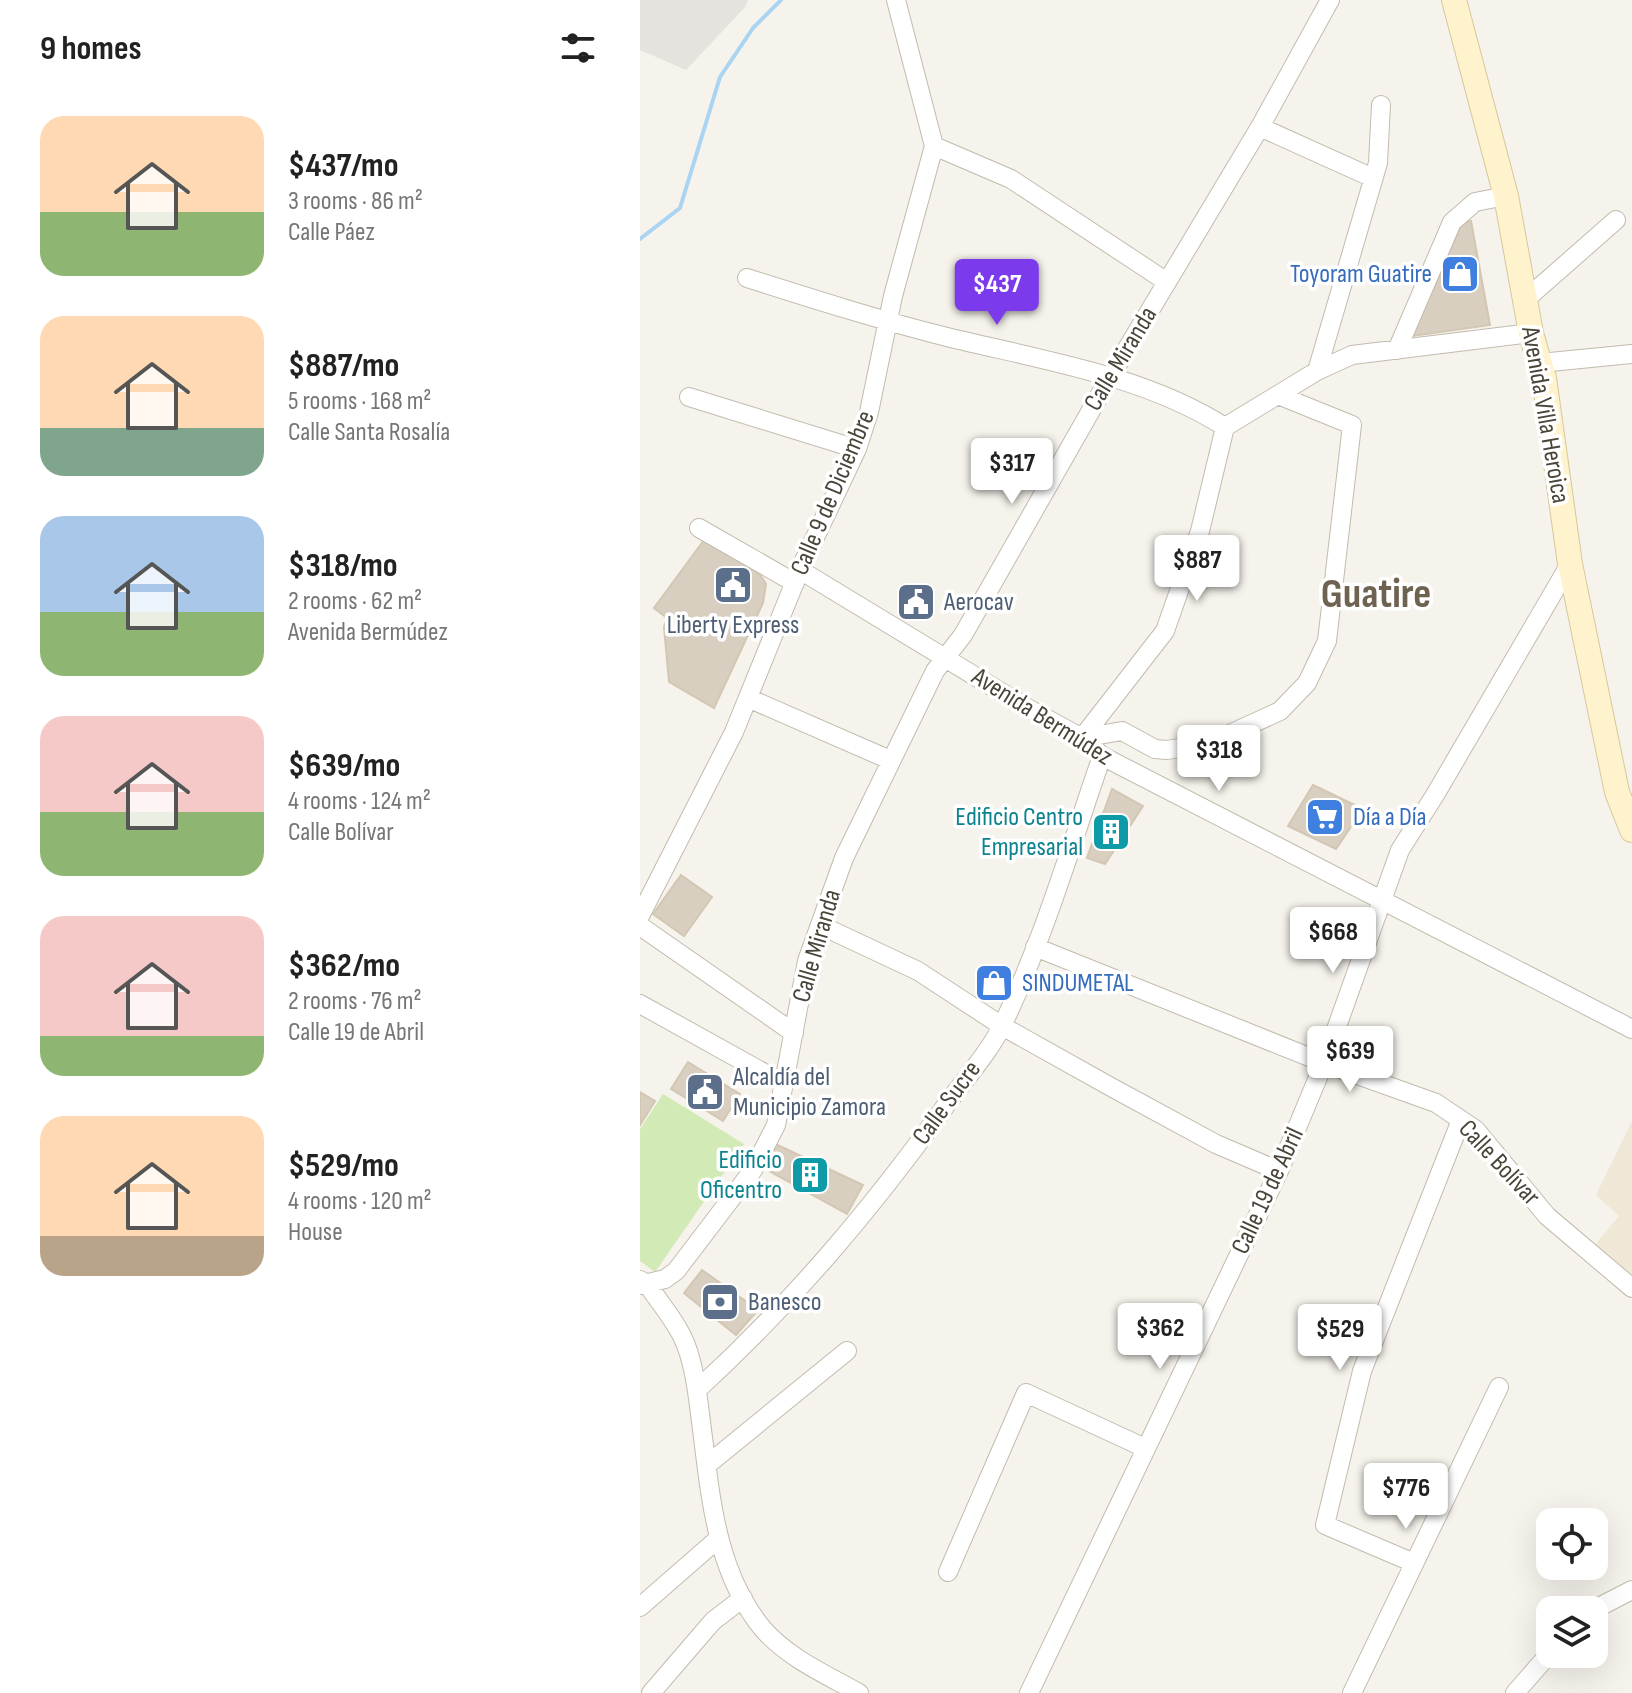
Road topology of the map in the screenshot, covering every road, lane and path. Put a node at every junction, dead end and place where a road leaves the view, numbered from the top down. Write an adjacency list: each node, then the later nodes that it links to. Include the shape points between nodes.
1 (896, 0): 6 (street, Calle 9 de Diciembre)
2 (1330, 0): 5 (street, Calle Miranda)
3 (1454, 0): 8 (main road, Avenida Villa Heroica)
4 (1381, 105): 7 (street)
5 (1260, 127): 7 (street); 11 (street, Calle Miranda)
6 (934, 146): 11 (street, via 1011,179); 13 (street, Calle 9 de Diciembre)
7 (1373, 178): 18 (street)
8 (1506, 196): 12 (main road, Avenida Villa Heroica); 15 (street, via 1475,202 1452,222)
9 (1616, 220): 12 (street)
10 (747, 278): 13 (street)
11 (1167, 282): 19 (street, Calle Miranda)
12 (1525, 300): 14 (main road, Avenida Villa Heroica)
13 (888, 322): 19 (street); 23 (street, Calle 9 de Diciembre)
14 (1531, 333): 15 (street); 17 (main road, Avenida Villa Heroica)
15 (1397, 350): 18 (street, via 1352,355)
16 (1632, 354): 17 (street)
17 (1540, 363): 25 (main road, Avenida Villa Heroica)
18 (1317, 371): 20 (street)
19 (1110, 377): 22 (street, via 1193,407); 27 (street, Calle Miranda, via 963,635)
20 (1278, 395): 22 (street); 29 (street, via 1352,425 1327,641 1307,683 1280,711 1210,743 1167,750 1122,731)
21 (689, 397): 23 (street)
22 (1225, 427): 29 (street, via 1200,531 1165,631)
23 (857, 449): 26 (street, Calle 9 de Diciembre)
24 (699, 528): 26 (street, Avenida Bermúdez)
25 (1570, 564): 32 (main road, Avenida Villa Heroica, via 1617,792); 33 (street, Calle 19 de Abril, via 1400,850)
26 (797, 577): 27 (street, Avenida Bermúdez); 28 (street, Calle 9 de Diciembre)
27 (945, 657): 29 (street, Avenida Bermúdez); 31 (street, Calle Miranda)
28 (748, 698): 31 (street); 34 (street, Calle 9 de Diciembre)
29 (1082, 738): 30 (street, Avenida Bermúdez)
30 (1102, 756): 33 (street, Avenida Bermúdez); 37 (street, Calle Sucre)
31 (890, 760): 35 (street, Calle Miranda, via 844,858)
32 (1632, 830)
33 (1380, 901): 40 (street, Avenida Bermúdez); 42 (street, Calle 19 de Abril)
34 (640, 916)
35 (820, 925): 39 (street, via 918,971); 41 (street, Calle Miranda, via 807,961)
36 (640, 926): 41 (street)
37 (1035, 947): 39 (street, Calle Sucre); 42 (street, Calle Bolívar)
38 (640, 1004): 43 (street)
39 (1002, 1026): 45 (street, via 1216,1144); 50 (street, Calle Sucre, via 845,1239 759,1333)
40 (1632, 1029)
41 (794, 1033): 43 (street, Calle Miranda)
42 (1324, 1063): 44 (street, Calle Bolívar, via 1436,1103); 45 (street, Calle 19 de Abril)
43 (784, 1084): 46 (street, Calle Miranda, via 776,1125 753,1170 676,1271)
44 (1461, 1120): 47 (street, Calle Bolívar, via 1476,1130 1547,1216); 54 (street, via 1362,1371 1325,1525)
45 (1279, 1171): 51 (street, Calle 19 de Abril)
46 (643, 1283): 50 (street, via 683,1337)
47 (1632, 1288)
48 (847, 1351): 52 (street)
49 (1499, 1387): 54 (street)
50 (697, 1390): 52 (street)
51 (1145, 1448): 55 (street, via 1026,1393); 63 (street, Calle 19 de Abril)
52 (707, 1465): 53 (street)
53 (719, 1538): 57 (street); 59 (street)
54 (1414, 1563): 64 (street)
55 (948, 1572)
56 (1632, 1590): 58 (street)
57 (743, 1598): 61 (street, via 713,1621); 62 (street, via 763,1629 797,1658)
58 (1608, 1602)
59 (640, 1607)
60 (1537, 1668): 65 (street)
61 (651, 1693)
62 (859, 1693)
63 (1029, 1693)
64 (1352, 1693)
65 (1515, 1693)

